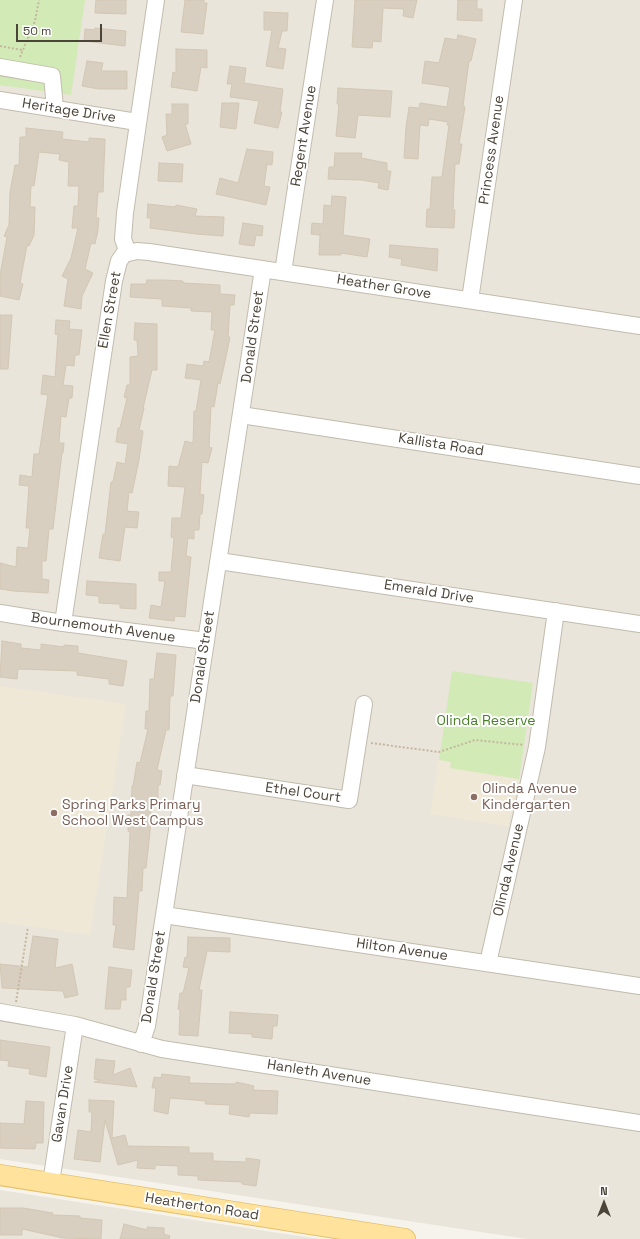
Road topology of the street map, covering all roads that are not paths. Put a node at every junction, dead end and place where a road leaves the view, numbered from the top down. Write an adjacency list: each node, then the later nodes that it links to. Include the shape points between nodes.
1 (156, 0): 7 (street, Ellen Street)
2 (325, 0): 10 (street, Regent Avenue)
3 (514, 0): 11 (street, Princess Avenue)
4 (0, 67): 6 (street, via 52,76)
5 (0, 100): 6 (street, Heritage Drive)
6 (55, 108): 7 (street, Heritage Drive)
7 (137, 122): 8 (street, Ellen Street, via 125,213 124,239)
8 (128, 253): 9 (street, Heather Grove, via 149,252); 18 (street, Ellen Street, via 119,261 114,281)
9 (262, 269): 10 (street, Heather Grove); 13 (street, Donald Street)
10 (283, 272): 11 (street, Heather Grove)
11 (470, 300): 12 (street, Heather Grove)
12 (640, 324)
13 (241, 415): 14 (street, Kallista Road); 15 (street, Donald Street)
14 (640, 476)
15 (218, 561): 16 (street, Emerald Drive); 20 (street, Donald Street)
16 (556, 612): 19 (street, Emerald Drive); 24 (street, Olinda Avenue, via 537,747)
17 (0, 614): 18 (street, Bournemouth Avenue)
18 (63, 623): 20 (street, Bournemouth Avenue)
19 (640, 624)
20 (206, 641): 22 (street, Donald Street)
21 (364, 704): 22 (street, Ethel Court, via 349,800)
22 (185, 775): 23 (street, Donald Street)
23 (164, 915): 24 (street, Hilton Avenue); 28 (street, Donald Street, via 147,1026)
24 (488, 963): 25 (street, Hilton Avenue)
25 (640, 986)
26 (0, 1012): 27 (street, Hanleth Avenue)
27 (75, 1025): 28 (street, Hanleth Avenue); 31 (street, Gavan Drive)
28 (141, 1044): 29 (street, Hanleth Avenue)
29 (640, 1123)
30 (0, 1175): 31 (main road, Heatherton Road)
31 (51, 1183): 32 (main road, Heatherton Road)
32 (329, 1233): 33 (main road, Heatherton Road)
33 (405, 1239)

